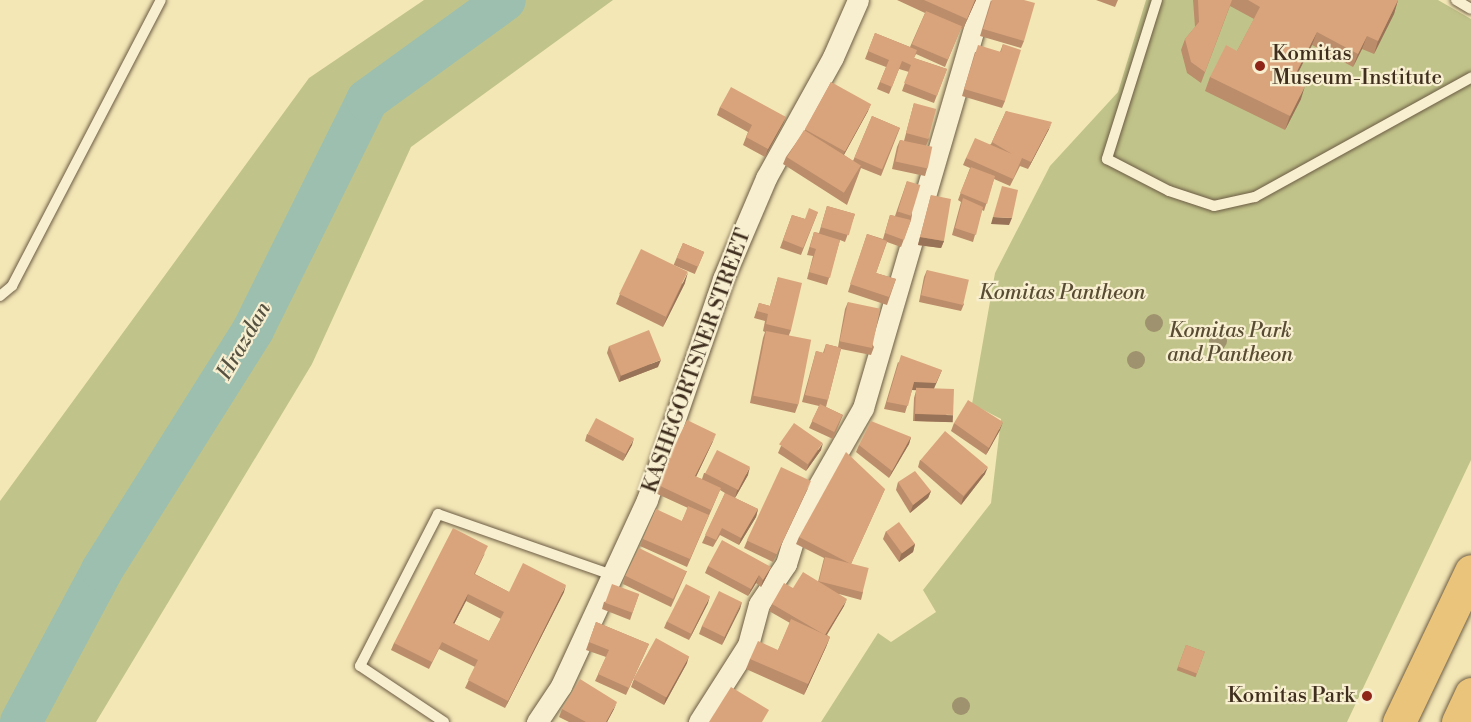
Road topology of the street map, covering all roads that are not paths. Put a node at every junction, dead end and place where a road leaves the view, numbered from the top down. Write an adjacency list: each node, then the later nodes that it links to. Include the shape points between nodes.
1 (161, 0): 8 (lane, via 12,285)
2 (858, 0): 10 (street, KASHEGORTSNER STREET, via 833,57 766,178 723,279 647,500)
3 (982, 0): 14 (street, via 863,408 800,518 786,564 759,604 748,645)
4 (1157, 0): 7 (lane, via 1107,159 1169,191 1214,206 1255,197)
5 (1456, 0): 6 (lane)
6 (1471, 9)
7 (1471, 78)
8 (0, 296)
9 (1471, 571): 15 (main road)
10 (609, 574): 12 (lane, via 438,514 360,666); 13 (street, KASHEGORTSNER STREET, via 561,686)
11 (1471, 694): 16 (main road)
12 (444, 722)
13 (537, 722)
14 (699, 722)
15 (1399, 722)
16 (1458, 722)

